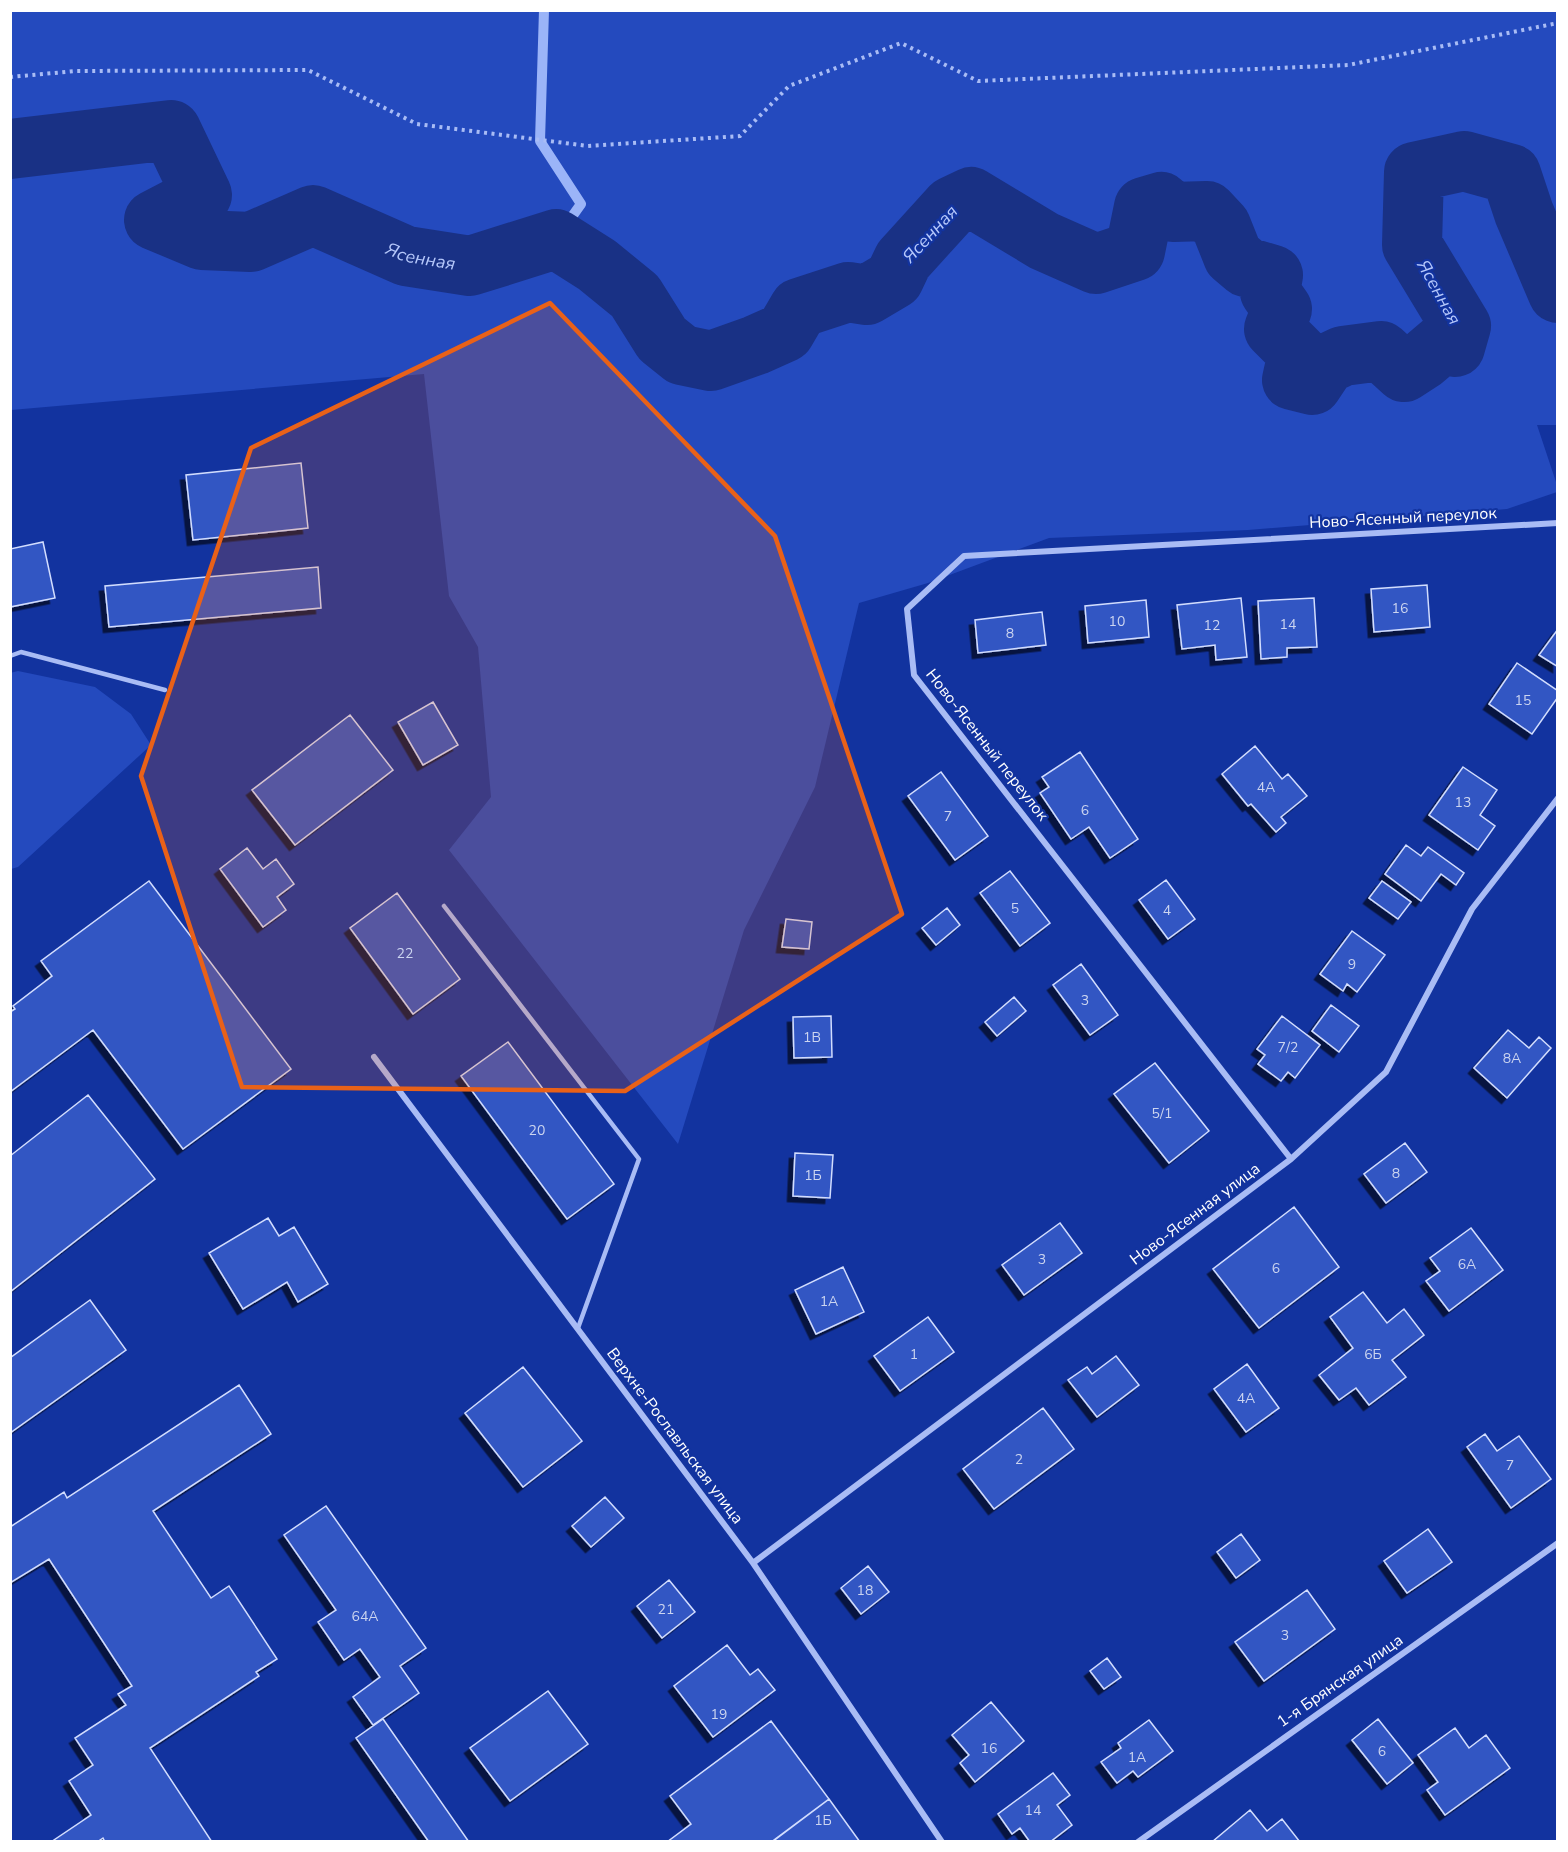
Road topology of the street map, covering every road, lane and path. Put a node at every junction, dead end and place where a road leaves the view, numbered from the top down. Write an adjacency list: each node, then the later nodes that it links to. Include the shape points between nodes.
1 (1557, 23): 2 (path, via 1348,65 978,81 901,43 789,86 740,136 588,146 417,124 308,70 76,71)
2 (10, 76)
3 (1557, 523): 9 (street, Ново-Ясенный переулок, via 964,556 908,609 914,675)
4 (10, 656): 5 (lane, via 21,652)
5 (165, 690)
6 (1557, 798): 9 (street, Ново-Ясенная улица, via 1472,909 1386,1072)
7 (444, 906): 10 (lane, via 639,1159)
8 (374, 1057): 10 (street, Верхне-Рославльская улица)
9 (1291, 1159): 12 (street, Ново-Ясенная улица)
10 (578, 1329): 12 (street, Верхне-Рославльская улица)
11 (1557, 1543): 14 (street, 1-я Брянская улица)
12 (753, 1563): 13 (street, Верхне-Рославльская улица)
13 (942, 1842)
14 (1138, 1842)

